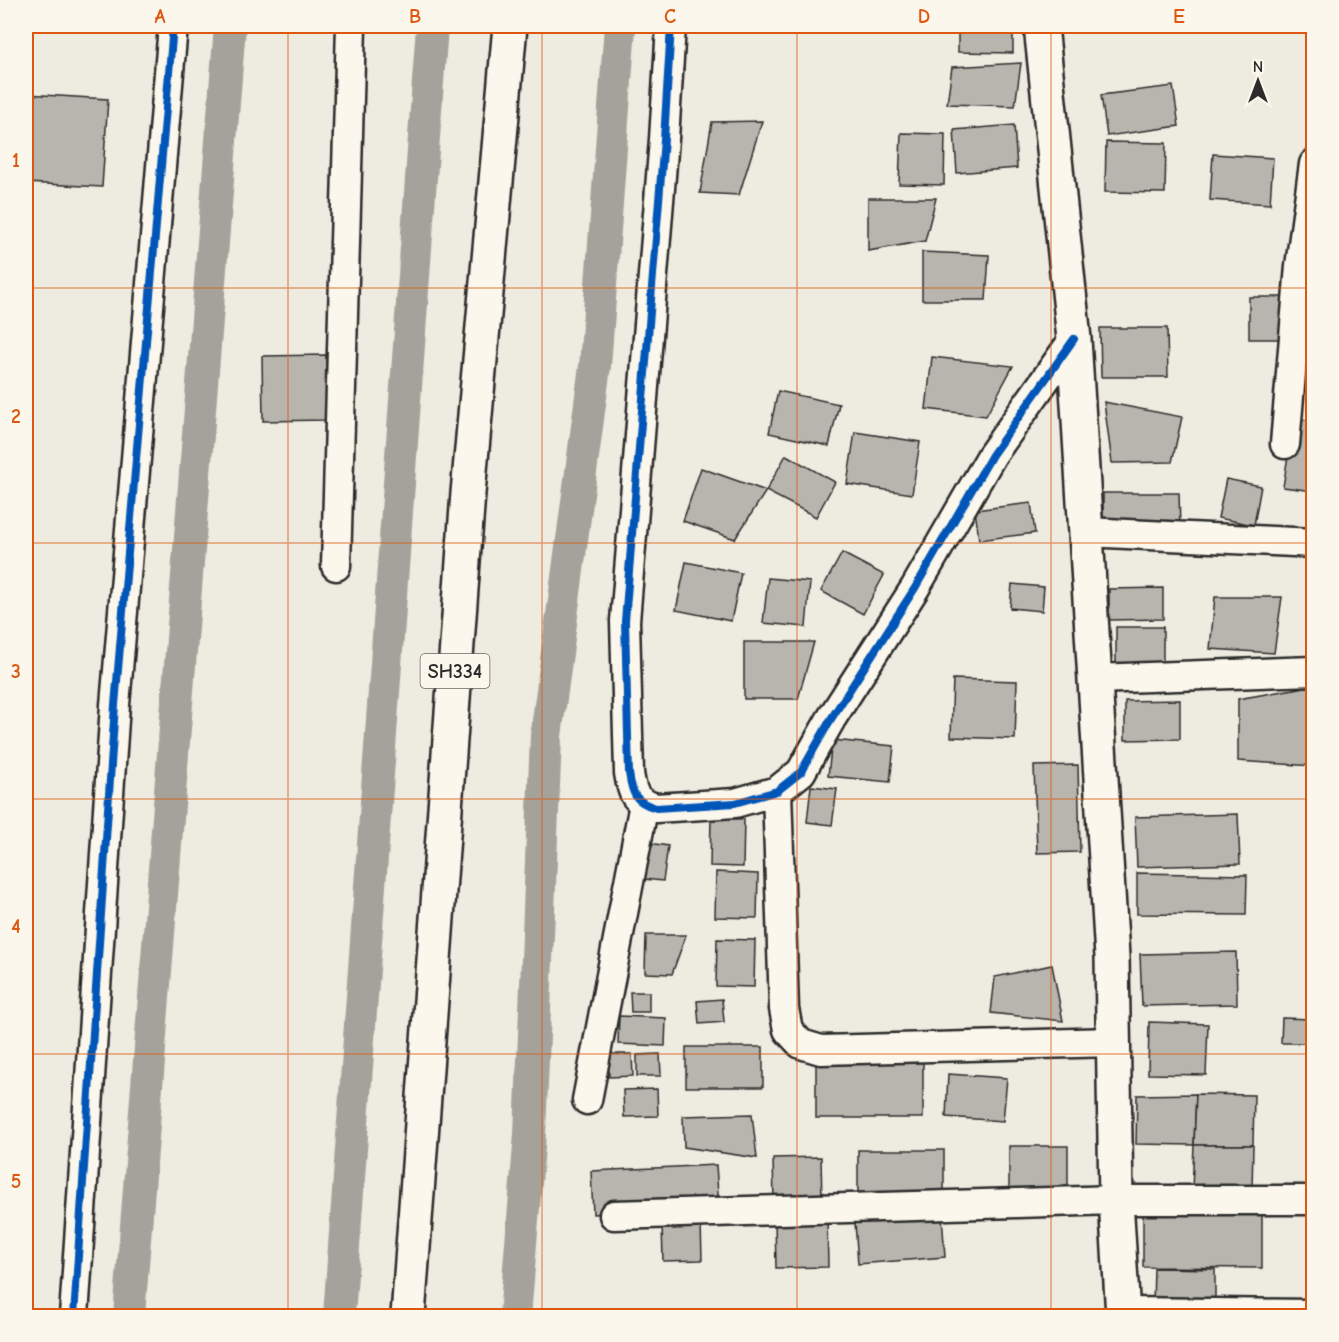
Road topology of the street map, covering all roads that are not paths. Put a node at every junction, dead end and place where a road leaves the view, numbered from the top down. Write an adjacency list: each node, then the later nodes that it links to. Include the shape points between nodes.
1 (173, 26): 23 (street, via 115,705)
2 (351, 26): 11 (street)
3 (510, 26): 24 (street, SH334, via 468,493)
4 (671, 26): 15 (street, via 625,621 629,773 635,796)
5 (1041, 26): 7 (street)
6 (1314, 164): 8 (street, via 1300,266)
7 (1074, 339): 9 (street); 14 (street, via 992,455 801,772)
8 (1285, 444)
9 (1085, 532): 10 (street); 13 (street)
10 (1314, 543)
11 (336, 566)
12 (1314, 671): 13 (street)
13 (1095, 679): 16 (street)
14 (777, 791): 15 (street, via 735,803 656,808); 16 (street, via 784,1009 788,1030 801,1044 821,1050)
15 (644, 804): 17 (street)
16 (1114, 1042): 18 (street)
17 (586, 1100)
18 (1116, 1200): 19 (street); 20 (street); 21 (street)
19 (1314, 1200)
20 (614, 1215)
21 (1123, 1314): 22 (street)
22 (1314, 1314)
23 (74, 1317)
24 (408, 1317)

